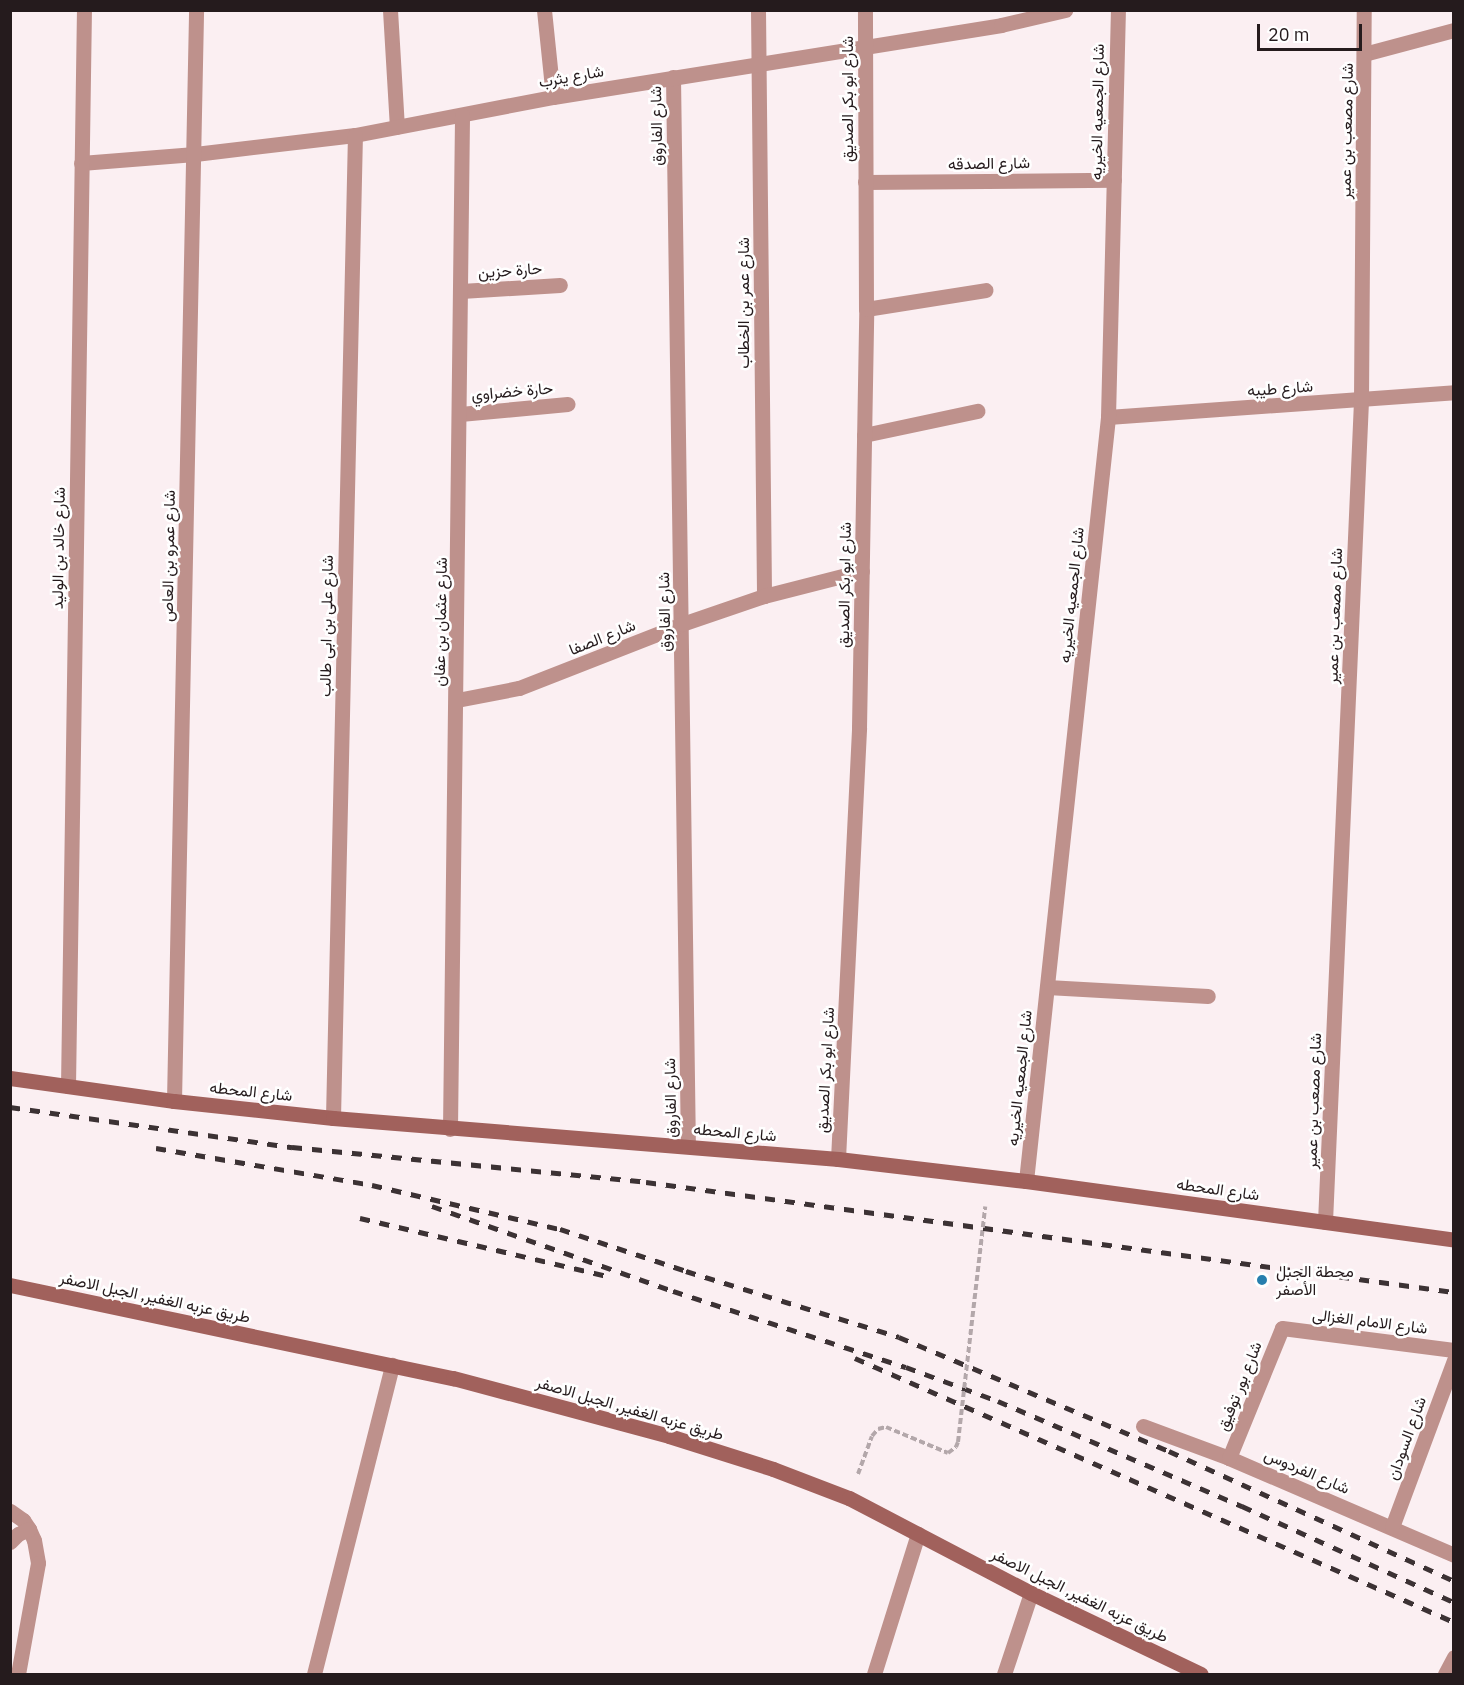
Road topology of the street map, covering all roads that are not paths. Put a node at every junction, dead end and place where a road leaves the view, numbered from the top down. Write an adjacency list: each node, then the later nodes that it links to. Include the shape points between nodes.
1 (84, 10): 20 (street, شارع خالد بن الوليد)
2 (196, 10): 19 (street, شارع عمرو بن العاص)
3 (390, 10): 17 (street)
4 (544, 10): 15 (street)
5 (758, 10): 13 (street, شارع عمر بن الخطاب)
6 (865, 10): 11 (street, شارع ابو بكر الصديق)
7 (1065, 10): 11 (street, شارع يثرب)
8 (1118, 10): 21 (street, شارع الجمعيه الخيريه)
9 (1364, 10): 12 (street, شارع مصعب بن عمير)
10 (1454, 30): 12 (street)
11 (866, 49): 13 (street, شارع يثرب); 22 (street, شارع ابو بكر الصديق)
12 (1364, 54): 28 (street, شارع مصعب بن عمير)
13 (760, 63): 14 (street, شارع يثرب); 35 (street, شارع عمر بن الخطاب)
14 (673, 77): 15 (street, شارع يثرب); 36 (street, شارع الفاروق)
15 (553, 97): 16 (street, شارع يثرب)
16 (462, 115): 17 (street, شارع يثرب); 25 (street, شارع عثمان بن عفان)
17 (397, 127): 18 (street, شارع يثرب)
18 (355, 135): 19 (street, شارع يثرب); 43 (street, شارع على بن ابى طالب)
19 (195, 154): 20 (street, شارع يثرب); 42 (street, شارع عمرو بن العاص)
20 (81, 163): 41 (street, شارع خالد بن الوليد)
21 (1114, 180): 22 (street, شارع الصدقه); 32 (street, شارع الجمعيه الخيريه)
22 (865, 182): 26 (street, شارع ابو بكر الصديق)
23 (560, 285): 25 (street, حارة حزين)
24 (986, 290): 26 (street)
25 (461, 291): 31 (street, شارع عثمان بن عفان)
26 (866, 309): 33 (street, شارع ابو بكر الصديق)
27 (1454, 392): 28 (street, شارع طيبه)
28 (1361, 400): 32 (street, شارع طيبه); 48 (street, شارع مصعب بن عمير)
29 (568, 404): 31 (street, حارة خضراوي)
30 (977, 411): 33 (street)
31 (460, 414): 37 (street, شارع عثمان بن عفان)
32 (1108, 417): 38 (street, شارع الجمعيه الخيريه)
33 (864, 435): 34 (street, شارع ابو بكر الصديق)
34 (862, 571): 35 (street, شارع الصفا); 46 (street, شارع ابو بكر الصديق, via 851,928)
35 (764, 596): 36 (street, شارع الصفا)
36 (682, 624): 37 (street, شارع الصفا, via 519,688); 45 (street, شارع الفاروق)
37 (457, 700): 44 (street, شارع عثمان بن عفان)
38 (1047, 987): 39 (street); 47 (street, شارع الجمعيه الخيريه)
39 (1208, 996)
40 (10, 1078): 41 (street, شارع المحطه)
41 (68, 1086): 42 (street, شارع المحطه)
42 (174, 1101): 43 (street, شارع المحطه)
43 (333, 1118): 44 (street, شارع المحطه)
44 (450, 1129): 45 (street, شارع المحطه)
45 (688, 1146): 46 (street, شارع المحطه)
46 (838, 1159): 47 (street, شارع المحطه)
47 (1026, 1181): 48 (street, شارع المحطه)
48 (1325, 1222): 49 (street, شارع المحطه)
49 (1454, 1240)
50 (10, 1285): 54 (street, طريق عزبه الغفير, الجبل الاصفر)
51 (1282, 1328): 52 (street, شارع الامام الغزالى); 56 (street, شارع بور توفيق)
52 (1454, 1350)
53 (1454, 1360): 58 (street, شارع السودان)
54 (392, 1365): 60 (street, طريق عزبه الغفير, الجبل الاصفر, via 553,1404 773,1469 849,1498); 66 (street)
55 (1143, 1426): 56 (street, شارع الفردوس)
56 (1229, 1458): 58 (street, شارع الفردوس)
57 (10, 1511): 59 (street)
58 (1392, 1527): 62 (street, شارع الفردوس)
59 (29, 1529): 61 (street); 65 (street, via 38,1563)
60 (918, 1534): 63 (street, طريق عزبه الغفير, الجبل الاصفر); 67 (street)
61 (10, 1542)
62 (1454, 1555)
63 (1032, 1593): 68 (street); 69 (street, طريق عزبه الغفير, الجبل الاصفر)
64 (1454, 1658): 70 (street)
65 (18, 1674)
66 (314, 1674)
67 (874, 1674)
68 (1004, 1674)
69 (1201, 1674)
70 (1445, 1674)

